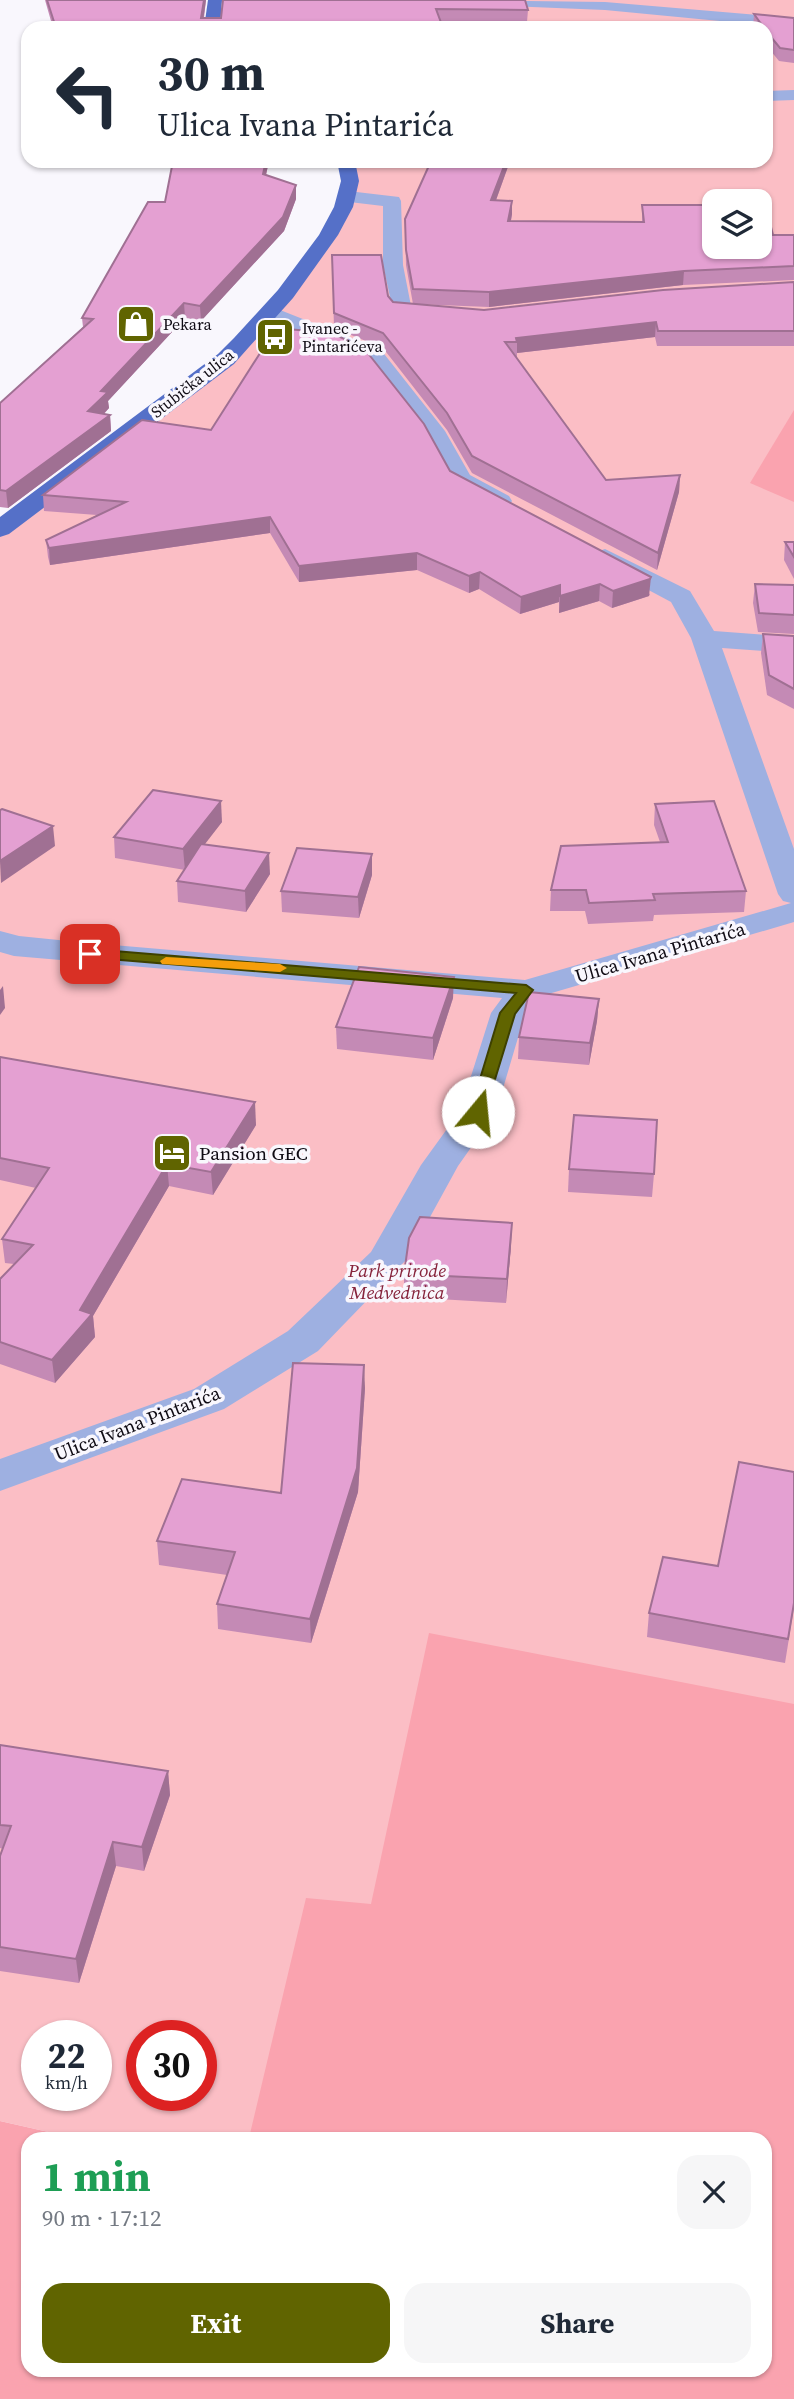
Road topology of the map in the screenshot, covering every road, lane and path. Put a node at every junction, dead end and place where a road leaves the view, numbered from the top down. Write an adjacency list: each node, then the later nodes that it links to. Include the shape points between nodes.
1 (215, 0): 3 (main road)
2 (461, 0): 4 (street, via 605,6)
3 (213, 21)
4 (760, 21)
5 (773, 22): 6 (street)
6 (794, 23)
7 (794, 95): 8 (street)
8 (773, 96)
9 (350, 168): 10 (main road, Stubička ulica)
10 (348, 197): 11 (main road, Stubička ulica, via 326,242); 12 (street, via 391,201 393,265 401,311)
11 (270, 312): 13 (street, via 373,355 437,436 460,480); 14 (main road, Stubička ulica, via 226,359)
12 (463, 318)
13 (519, 511)
14 (0, 529)
15 (578, 542): 16 (street, via 681,597)
16 (705, 638): 17 (street); 18 (street)
17 (794, 645)
18 (794, 894)
19 (794, 912): 21 (street, Ulica Ivana Pintarića)
20 (0, 941): 21 (street, Ulica Ivana Pintarića, via 165,961)
21 (526, 990): 22 (street, Ulica Ivana Pintarića, via 508,1013 478,1112 440,1165 387,1259 303,1341 209,1399)
22 (0, 1476)

